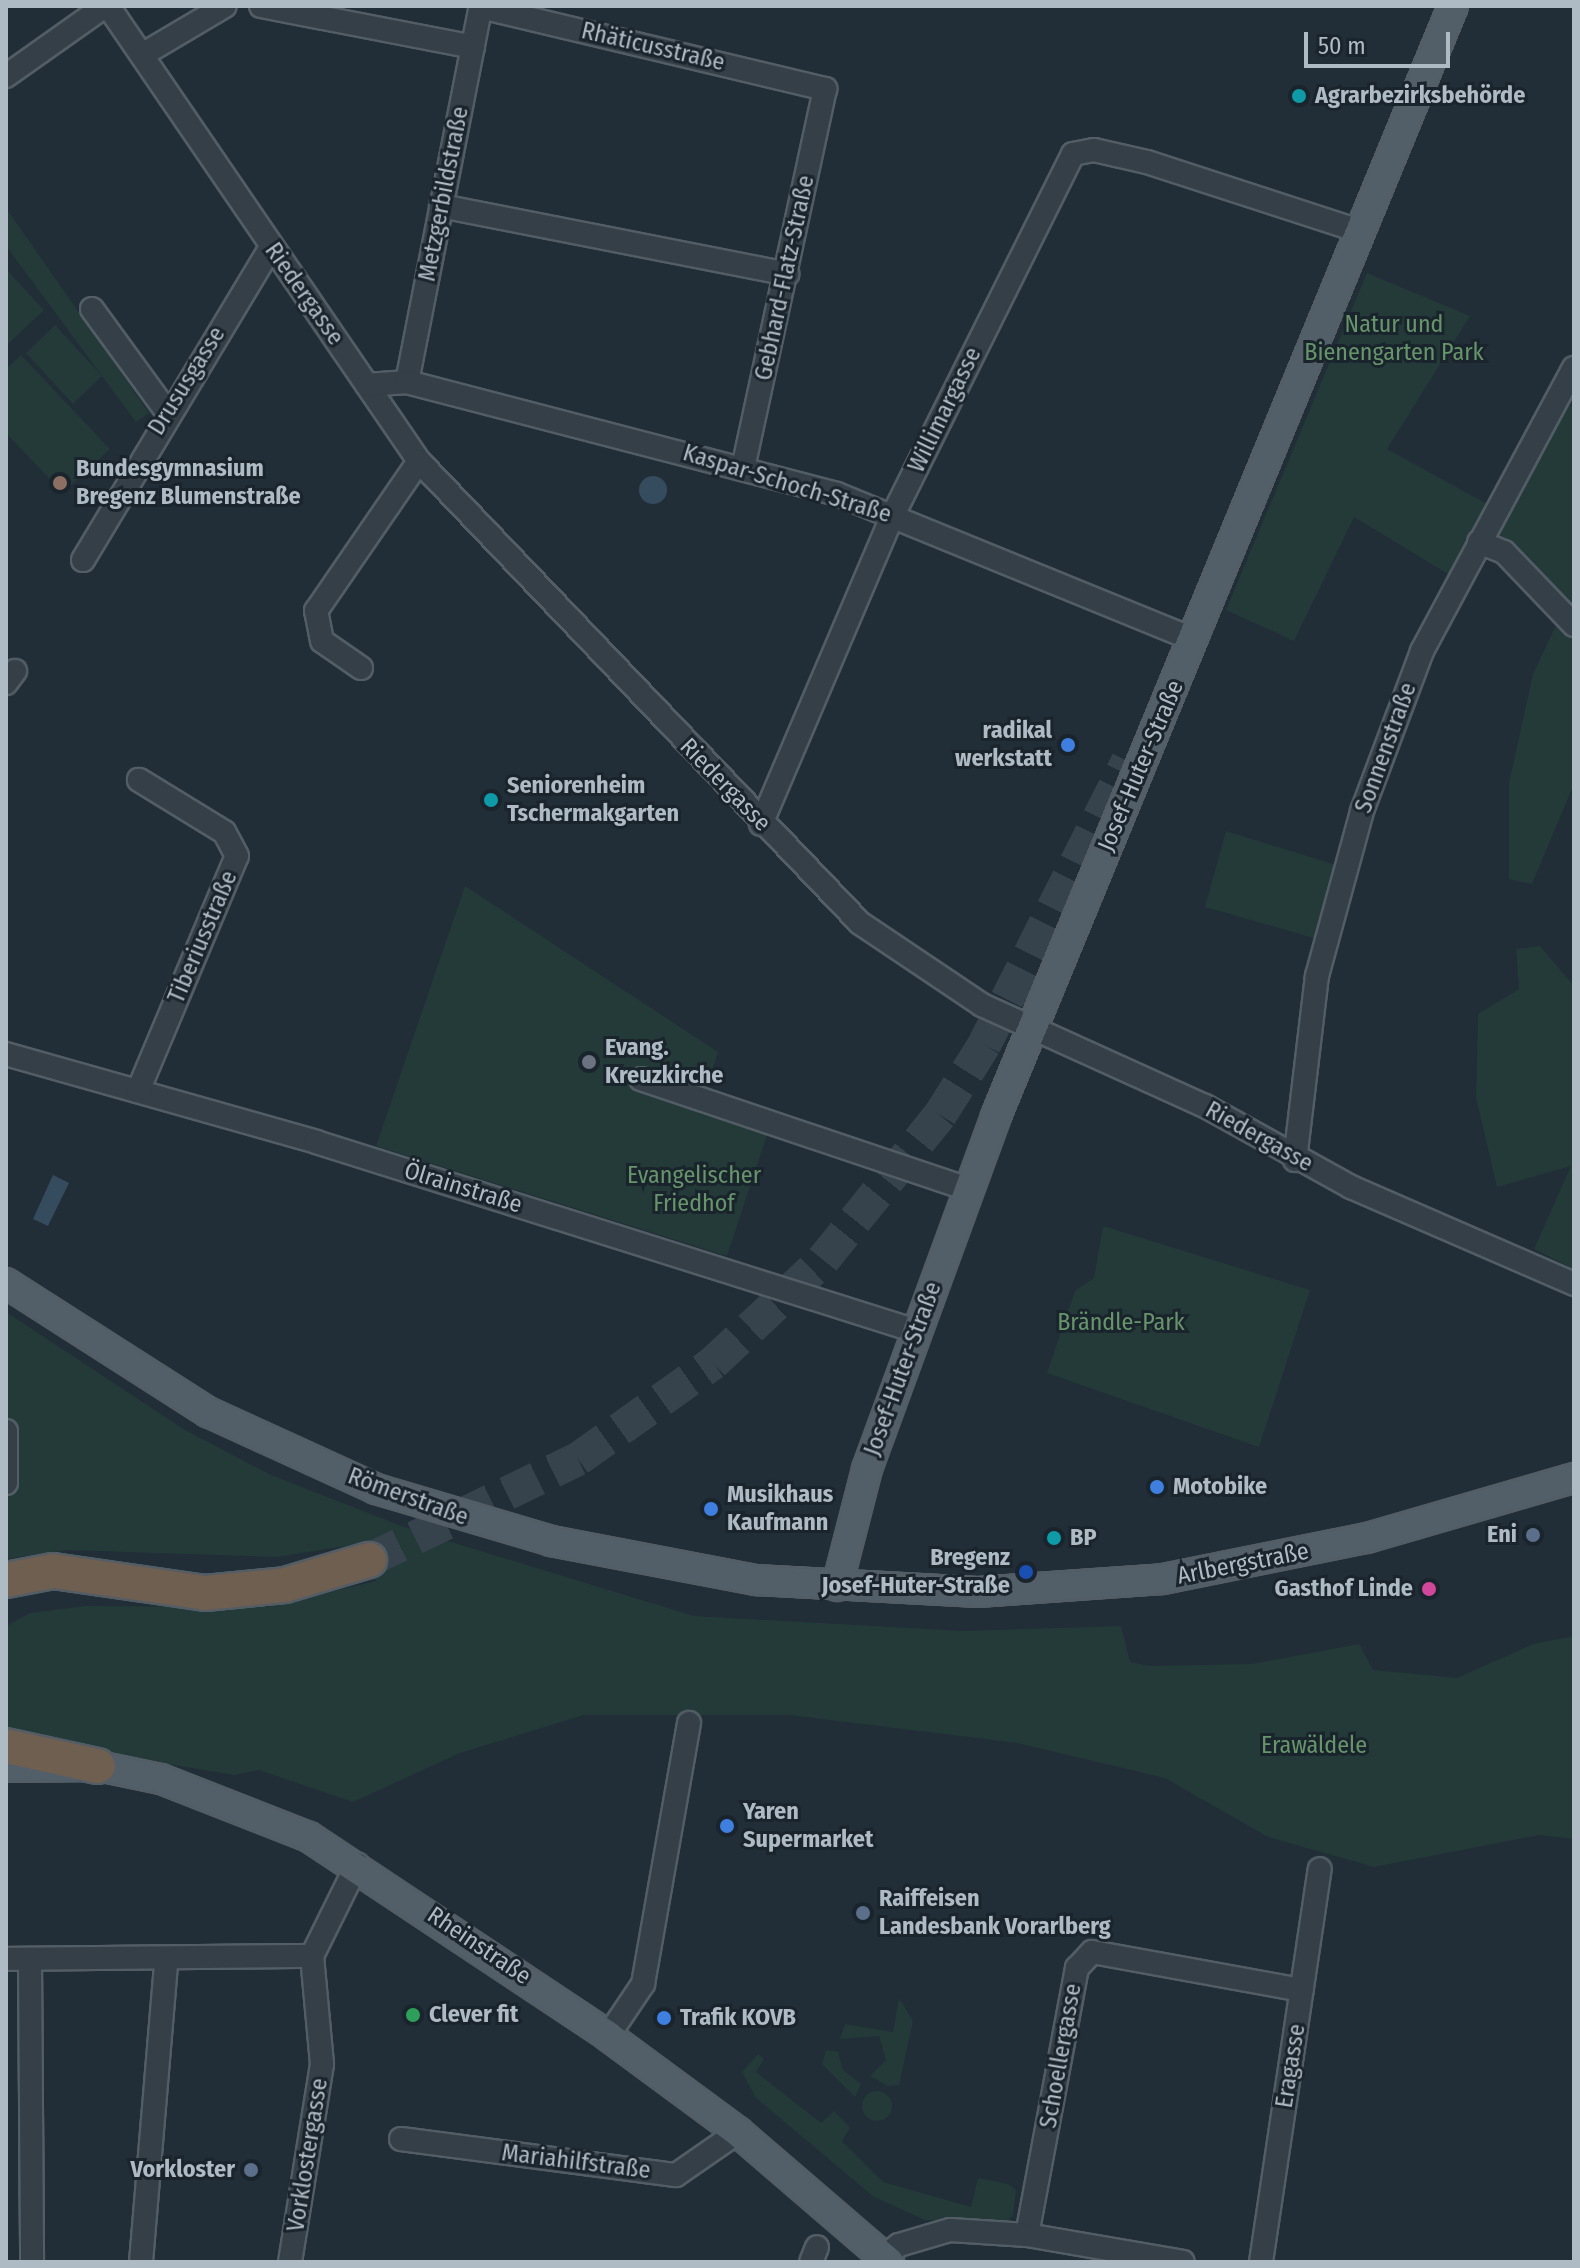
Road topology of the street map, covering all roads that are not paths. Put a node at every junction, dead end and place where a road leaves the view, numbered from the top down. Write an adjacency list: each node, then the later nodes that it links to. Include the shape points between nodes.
1 (107, 6): 7 (street, Riedergasse); 8 (street)
2 (225, 6): 7 (street)
3 (261, 6): 6 (street)
4 (1453, 6): 11 (main road, Josef-Huter-Straße)
5 (481, 7): 6 (street, Metzgerbildstraße); 9 (street, Rhäticusstraße)
6 (473, 47): 10 (street, Metzgerbildstraße)
7 (142, 55): 12 (street, Riedergasse)
8 (6, 76)
9 (825, 89): 13 (street, Gebhard-Flatz-Straße)
10 (441, 206): 13 (street); 16 (street, Metzgerbildstraße)
11 (1362, 232): 21 (street, Willimargasse, via 1303,207 1094,150 1073,154); 25 (main road, Josef-Huter-Straße)
12 (271, 247): 17 (street, Riedergasse); 18 (street, Drususgasse)
13 (787, 274): 20 (street, Gebhard-Flatz-Straße)
14 (92, 309): 18 (street)
15 (1574, 368): 22 (street, Sonnenstraße)
16 (407, 382): 17 (street, Kaspar-Schoch-Straße); 20 (street, Kaspar-Schoch-Straße)
17 (367, 385): 19 (street, Riedergasse)
18 (167, 412): 23 (street, Drususgasse)
19 (419, 461): 26 (street, via 319,605 316,630); 28 (street, Riedergasse)
20 (743, 467): 21 (street, Kaspar-Schoch-Straße)
21 (893, 515): 25 (street, Kaspar-Schoch-Straße); 28 (street, Willimargasse)
22 (1479, 542): 24 (street, via 1504,552); 33 (street, Sonnenstraße, via 1422,651 1362,811 1317,976)
23 (83, 560)
24 (1574, 625)
25 (1193, 639): 29 (main road, Josef-Huter-Straße)
26 (361, 668)
27 (139, 780): 32 (street, Tiberiusstraße, via 224,832 237,856)
28 (761, 824): 29 (street, Riedergasse, via 900,954)
29 (1032, 1028): 33 (street, Riedergasse, via 1205,1106); 34 (main road, Josef-Huter-Straße)
30 (6, 1054): 32 (street, Ölrainstraße)
31 (641, 1079): 34 (street)
32 (138, 1091): 37 (street, Ölrainstraße)
33 (1295, 1160): 36 (street, Riedergasse)
34 (968, 1189): 37 (main road, Josef-Huter-Straße)
35 (6, 1283): 44 (main road, Römerstraße, via 208,1412 376,1489 453,1515 662,1565)
36 (1574, 1284)
37 (916, 1331): 44 (main road, Josef-Huter-Straße, via 851,1534)
38 (6, 1431): 40 (street)
39 (1574, 1478): 44 (main road, Arlbergstraße, via 1367,1538 1216,1571 1010,1591)
40 (6, 1483)
41 (369, 1560): 43 (highway, via 243,1591)
42 (6, 1580): 43 (highway, via 53,1571)
43 (134, 1586): 45 (highway)
44 (846, 1587)
45 (6, 1604)
46 (689, 1723): 57 (street, via 643,1984)
47 (6, 1746): 48 (highway)
48 (98, 1766): 49 (main road, Rheinstraße); 50 (main road, Rheinstraße, via 229,1800)
49 (6, 1767)
50 (357, 1865): 52 (street); 57 (main road, Rheinstraße)
51 (1320, 1869): 56 (street, Eragasse)
52 (312, 1956): 55 (street); 64 (street, Vorklostergasse, via 322,2064)
53 (6, 1959): 54 (street)
54 (30, 1960): 55 (street); 62 (street)
55 (166, 1962): 63 (street)
56 (1302, 1990): 60 (street, Schoellergasse, via 1092,1952 1077,1968); 66 (street, Eragasse)
57 (608, 2036): 58 (main road, Rheinstraße)
58 (738, 2132): 59 (street, Mariahilfstraße, via 676,2175); 61 (main road, Rheinstraße)
59 (401, 2139)
60 (1027, 2235): 61 (street, via 950,2230 899,2245); 65 (street)
61 (886, 2260)
62 (32, 2262)
63 (141, 2262)
64 (290, 2262)
65 (1183, 2262)
66 (1261, 2262)

